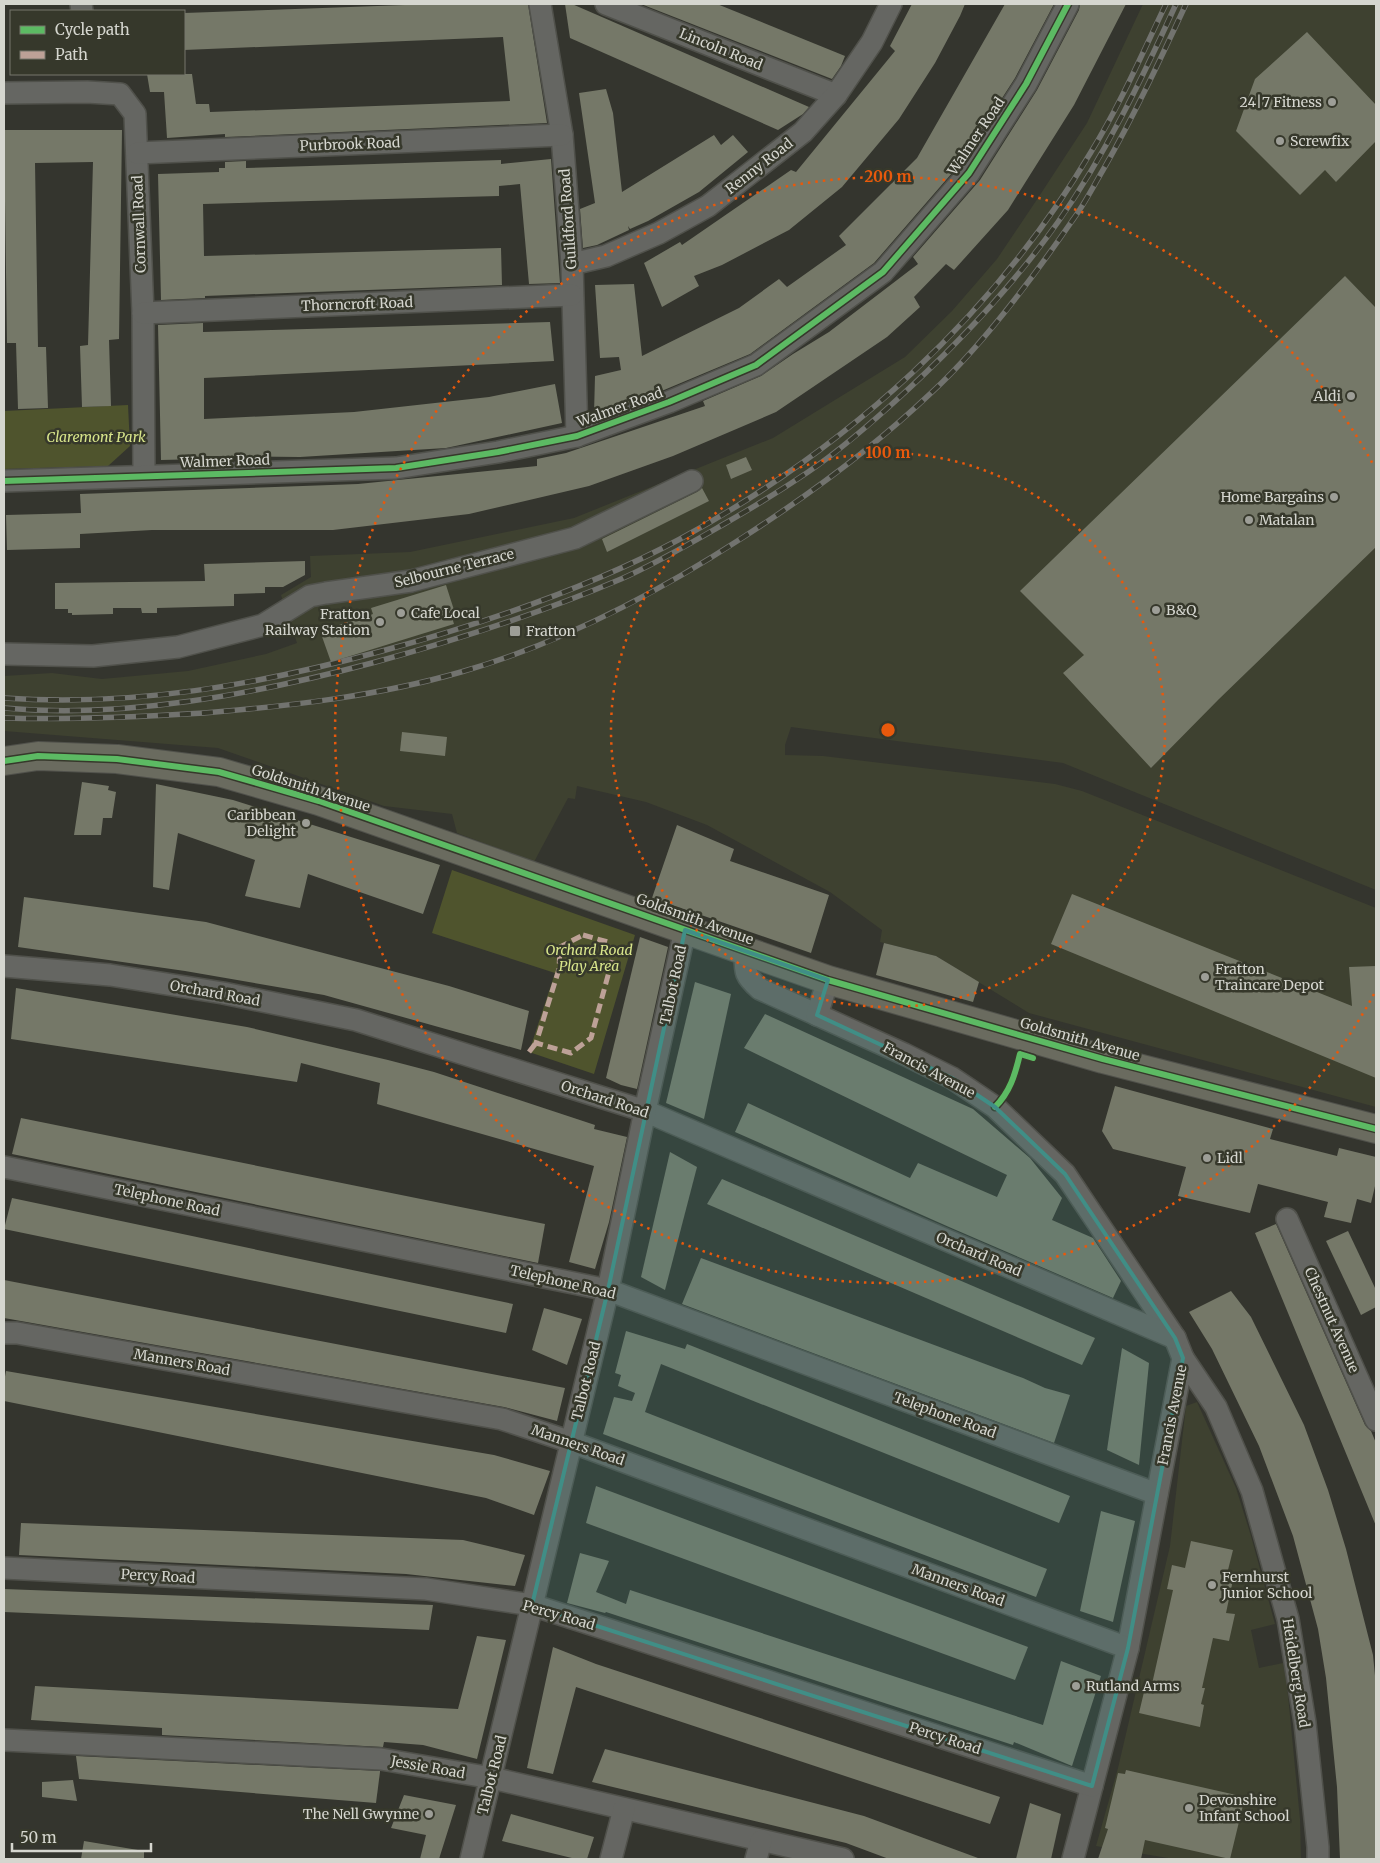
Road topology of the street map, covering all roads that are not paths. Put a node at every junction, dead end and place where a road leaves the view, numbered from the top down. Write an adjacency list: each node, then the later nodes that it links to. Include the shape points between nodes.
1 (540, 4): 8 (street, Guildford Road)
2 (606, 4): 7 (street, Lincoln Road)
3 (891, 4): 7 (street, Renny Road, via 872,42)
4 (1068, 4): 13 (street, Walmer Road, via 1026,84 970,173 883,272 756,365)
5 (86, 83): 6 (street, Cornwall Road); 9 (street, Cornwall Road, via 120,94 135,114)
6 (4, 93)
7 (836, 95): 10 (street, Renny Road, via 803,132 708,206 659,234 606,256)
8 (562, 135): 9 (street, Purbrook Road); 10 (street, Guildford Road)
9 (136, 153): 12 (street, Cornwall Road)
10 (572, 264): 11 (street, Guildford Road)
11 (572, 295): 12 (street, Thorncroft Road); 13 (street, Guildford Road)
12 (143, 313): 14 (street, Cornwall Road)
13 (576, 436): 14 (street, Walmer Road, via 396,468)
14 (144, 476): 15 (street, Walmer Road)
15 (4, 481)
16 (692, 481): 17 (street, Selbourne Terrace, via 575,538 411,581 310,596 263,625 178,647 93,656)
17 (4, 654)
18 (4, 761): 19 (main road, Goldsmith Avenue, via 38,756 117,759 219,772 319,801)
19 (685, 930): 20 (main road, Goldsmith Avenue); 24 (street, Talbot Road)
20 (746, 951): 22 (main road, Goldsmith Avenue); 23 (street, Francis Avenue, via 747,978 760,989)
21 (4, 966): 24 (street, Orchard Road, via 110,975 223,993 356,1020)
22 (828, 980): 23 (street); 25 (main road, Goldsmith Avenue, via 1103,1059)
23 (817, 1015): 30 (street, Francis Avenue, via 952,1078 995,1107 1065,1174)
24 (645, 1111): 28 (street, Talbot Road); 30 (street, Orchard Road)
25 (1376, 1129)
26 (4, 1167): 28 (street, Telephone Road)
27 (1287, 1219): 32 (street, Chestnut Avenue)
28 (608, 1290): 33 (street, Talbot Road); 34 (street, Telephone Road)
29 (4, 1333): 33 (street, Manners Road, via 502,1419)
30 (1175, 1338): 31 (street, Francis Avenue)
31 (1183, 1358): 34 (street, Francis Avenue); 47 (street, Heidelberg Road, via 1216,1407 1252,1491 1288,1619 1305,1723)
32 (1376, 1420)
33 (571, 1442): 36 (street, Talbot Road); 37 (street, Manners Road)
34 (1157, 1494): 37 (street, Francis Avenue)
35 (4, 1568): 36 (street, Percy Road, via 426,1589)
36 (532, 1605): 39 (street, Talbot Road); 40 (street, Percy Road)
37 (1128, 1648): 40 (street, Francis Avenue)
38 (4, 1740): 39 (street, Jessie Road, via 381,1758)
39 (492, 1778): 41 (street, Jessie Road); 43 (street, Talbot Road)
40 (1092, 1786): 46 (street, Francis Avenue)
41 (624, 1809): 42 (street, Jessie Road); 44 (street)
42 (758, 1850): 45 (street, Jessie Road)
43 (471, 1859)
44 (611, 1859)
45 (844, 1859)
46 (1072, 1859)
47 (1318, 1859)

